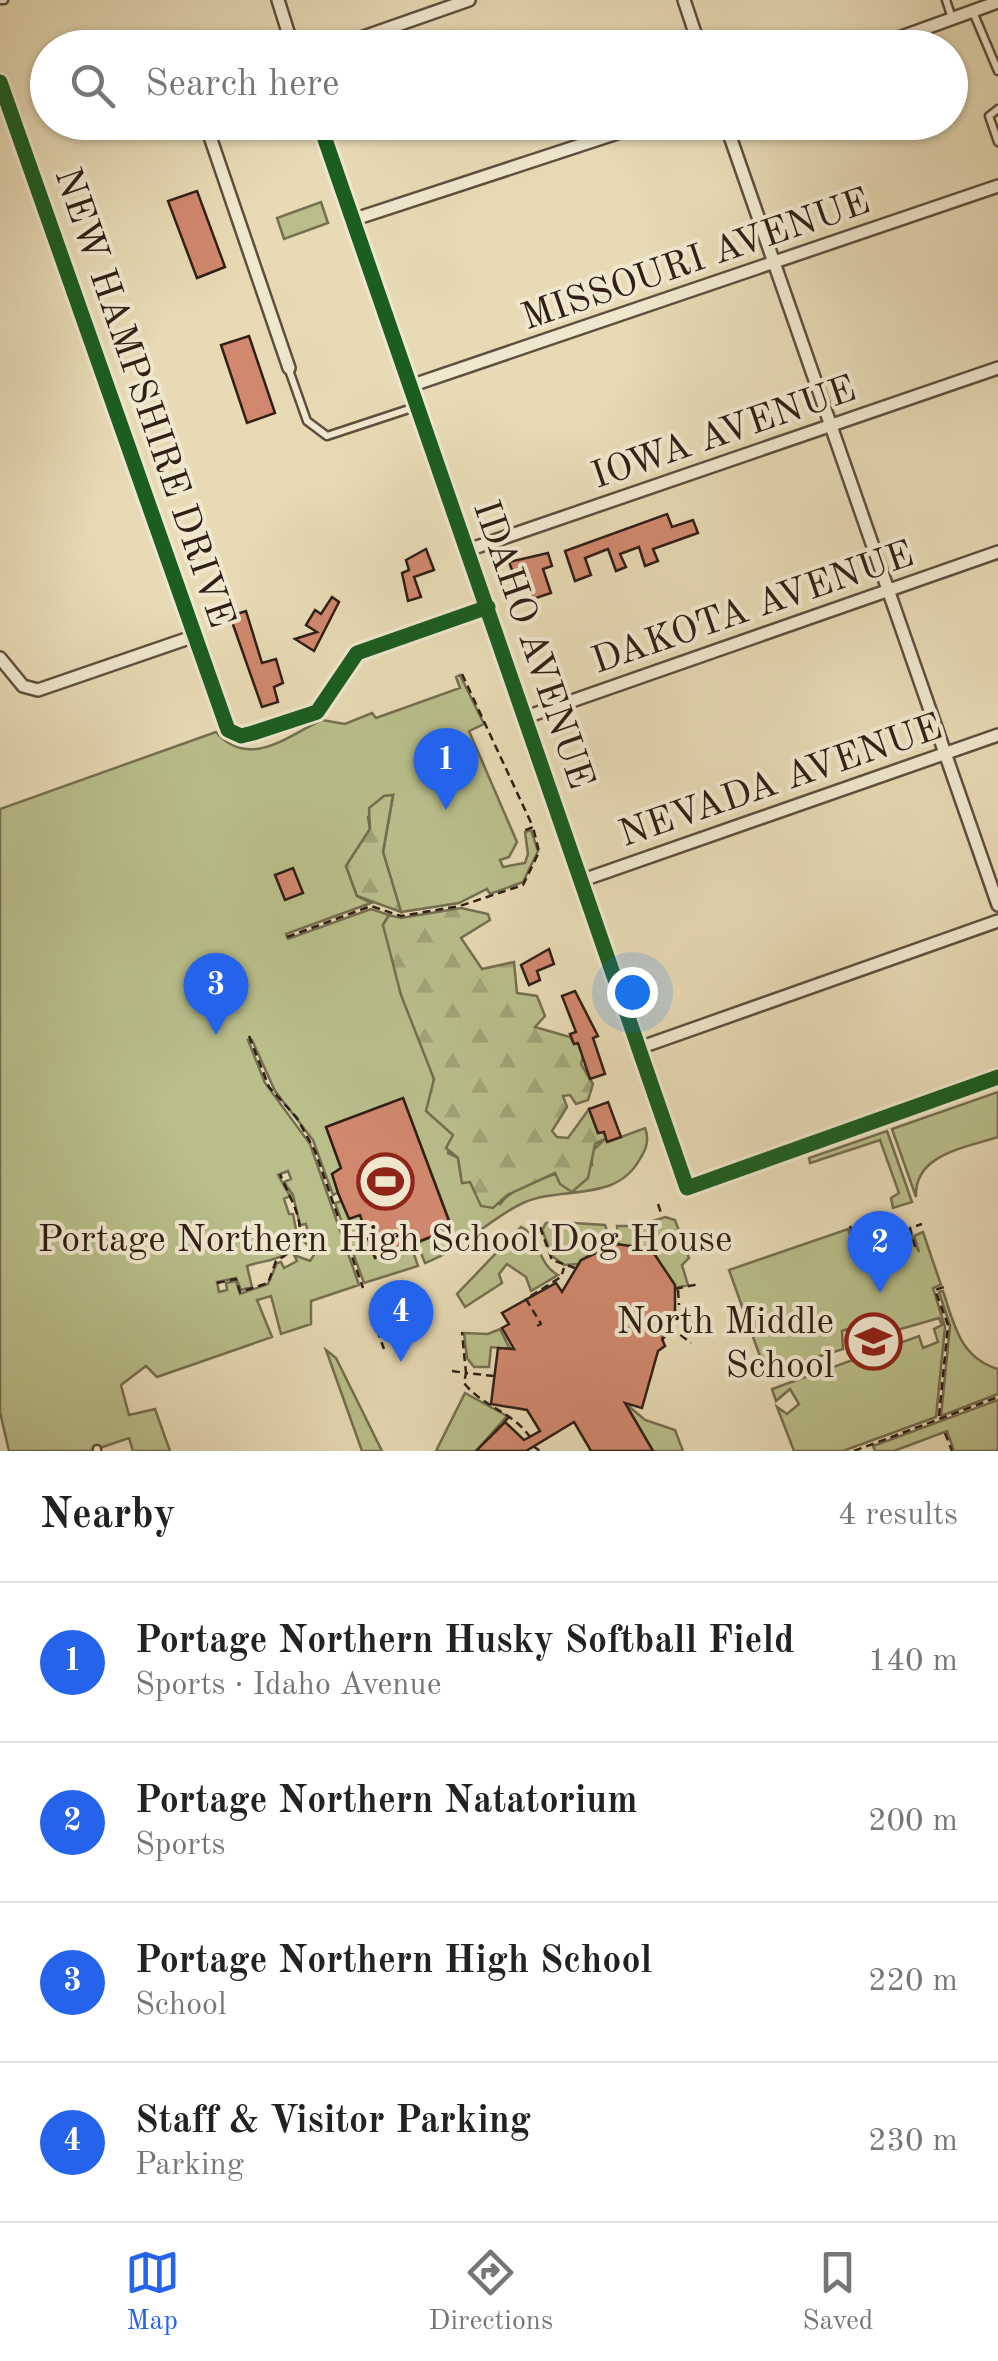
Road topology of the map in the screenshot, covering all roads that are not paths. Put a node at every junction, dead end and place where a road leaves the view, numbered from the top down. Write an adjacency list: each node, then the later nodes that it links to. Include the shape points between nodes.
1 (278, 0): 8 (street)
2 (468, 0): 9 (street)
3 (684, 0): 10 (street)
4 (946, 0): 7 (lane)
5 (998, 2): 6 (street)
6 (972, 12): 7 (street); 12 (lane)
7 (953, 19): 11 (street)
8 (288, 30)
9 (383, 30)
10 (694, 30)
11 (922, 30)
12 (998, 71)
13 (0, 82): 32 (street, NEW HAMPSHIRE DRIVE)
14 (998, 109): 19 (lane, via 990,116)
15 (211, 140): 23 (street)
16 (325, 140): 21 (street, IDAHO AVENUE)
17 (596, 140): 21 (street)
18 (731, 140): 22 (street)
19 (998, 142)
20 (998, 186): 22 (street, MISSOURI AVENUE)
21 (352, 220): 25 (street, IDAHO AVENUE)
22 (773, 264): 25 (street, MISSOURI AVENUE); 27 (street)
23 (289, 368): 26 (lane, via 306,421 328,436)
24 (998, 368): 27 (street, IOWA AVENUE)
25 (410, 386): 26 (street, IDAHO AVENUE)
26 (418, 406): 28 (street, IDAHO AVENUE)
27 (829, 426): 28 (street, IOWA AVENUE); 30 (street)
28 (468, 550): 31 (street, IDAHO AVENUE)
29 (998, 552): 30 (street, DAKOTA AVENUE)
30 (889, 590): 34 (street, DAKOTA AVENUE); 36 (street)
31 (488, 607): 32 (street, NEW HAMPSHIRE DRIVE, via 357,654 316,712 253,734 232,733 221,718); 34 (street, IDAHO AVENUE)
32 (195, 636): 33 (street, via 38,690 18,682)
33 (0, 658)
34 (526, 718): 37 (street, IDAHO AVENUE)
35 (998, 735): 36 (street, NEVADA AVENUE)
36 (943, 754): 37 (street, NEVADA AVENUE); 38 (street)
37 (583, 880): 40 (street, IDAHO AVENUE)
38 (998, 905)
39 (998, 920): 40 (street)
40 (639, 1048): 41 (street, IDAHO AVENUE, via 687,1188)
41 (998, 1077)

